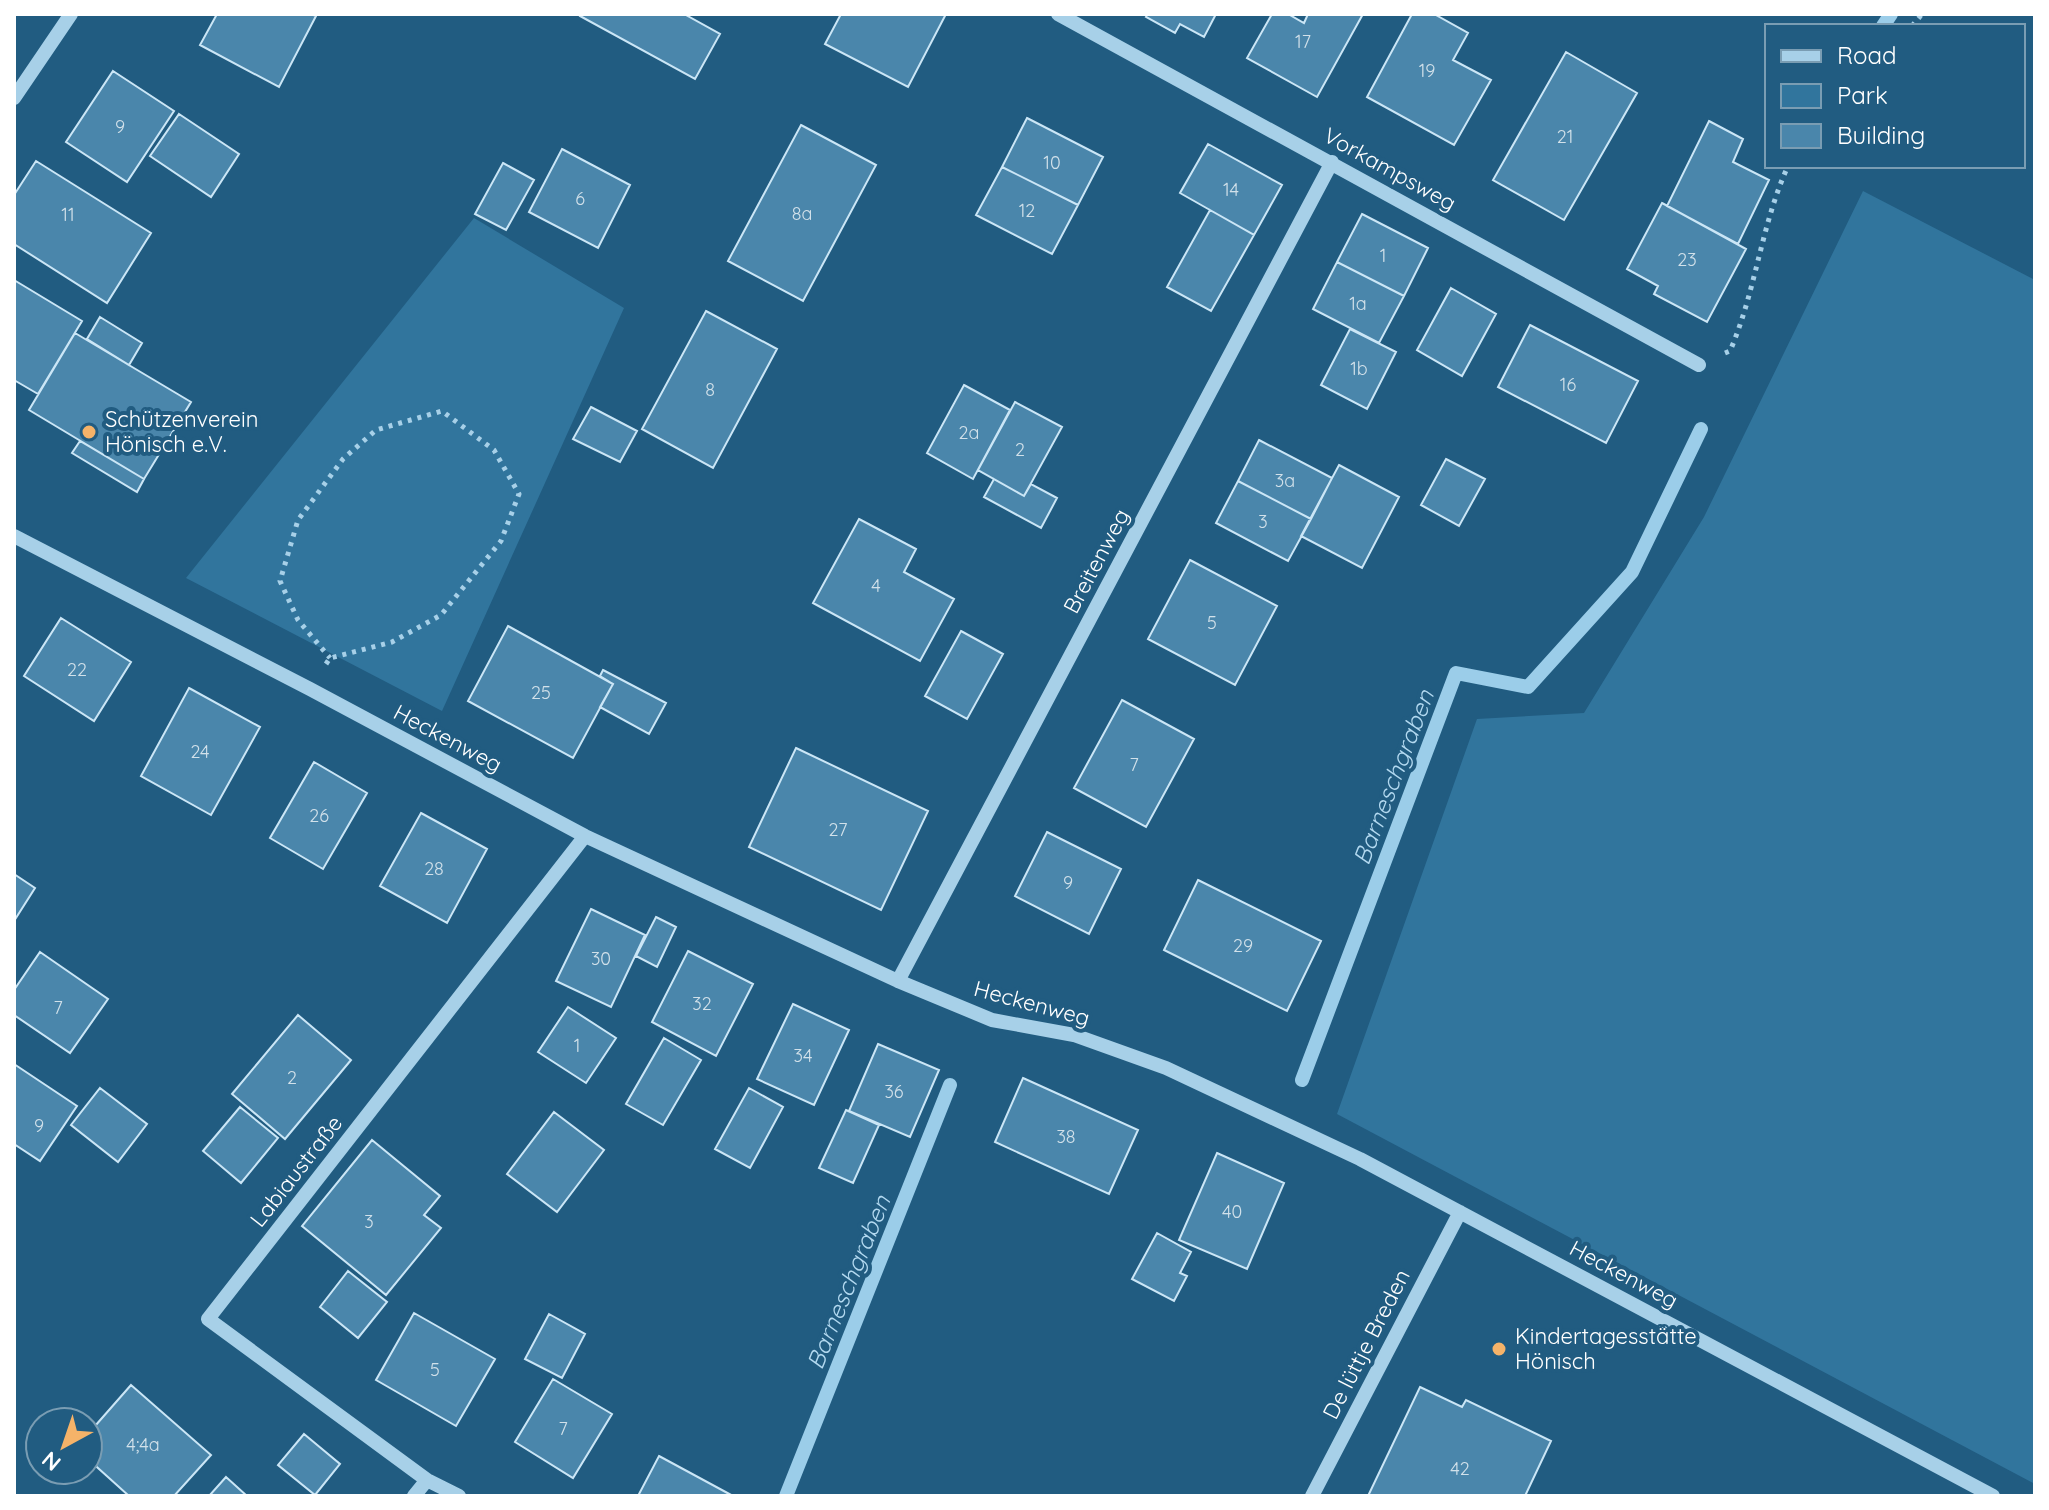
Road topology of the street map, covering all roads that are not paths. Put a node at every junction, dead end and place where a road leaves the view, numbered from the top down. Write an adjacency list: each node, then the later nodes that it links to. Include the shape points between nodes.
1 (71, 14): 3 (street)
2 (1058, 14): 4 (street, Vorkampsweg)
3 (14, 98)
4 (1332, 162): 5 (street, Vorkampsweg); 8 (street, Breitenweg)
5 (1699, 365)
6 (14, 536): 7 (street, Heckenweg)
7 (585, 836): 8 (street, Heckenweg); 10 (street, Labiaustraße, via 208,1319)
8 (898, 981): 9 (street, Heckenweg, via 992,1020 1074,1035 1166,1068)
9 (1460, 1212): 13 (street, De lüttje Breden); 14 (street, Heckenweg)
10 (427, 1480): 11 (street); 12 (street, Labiaustraße)
11 (414, 1496)
12 (459, 1496)
13 (1312, 1496)
14 (1993, 1496)

